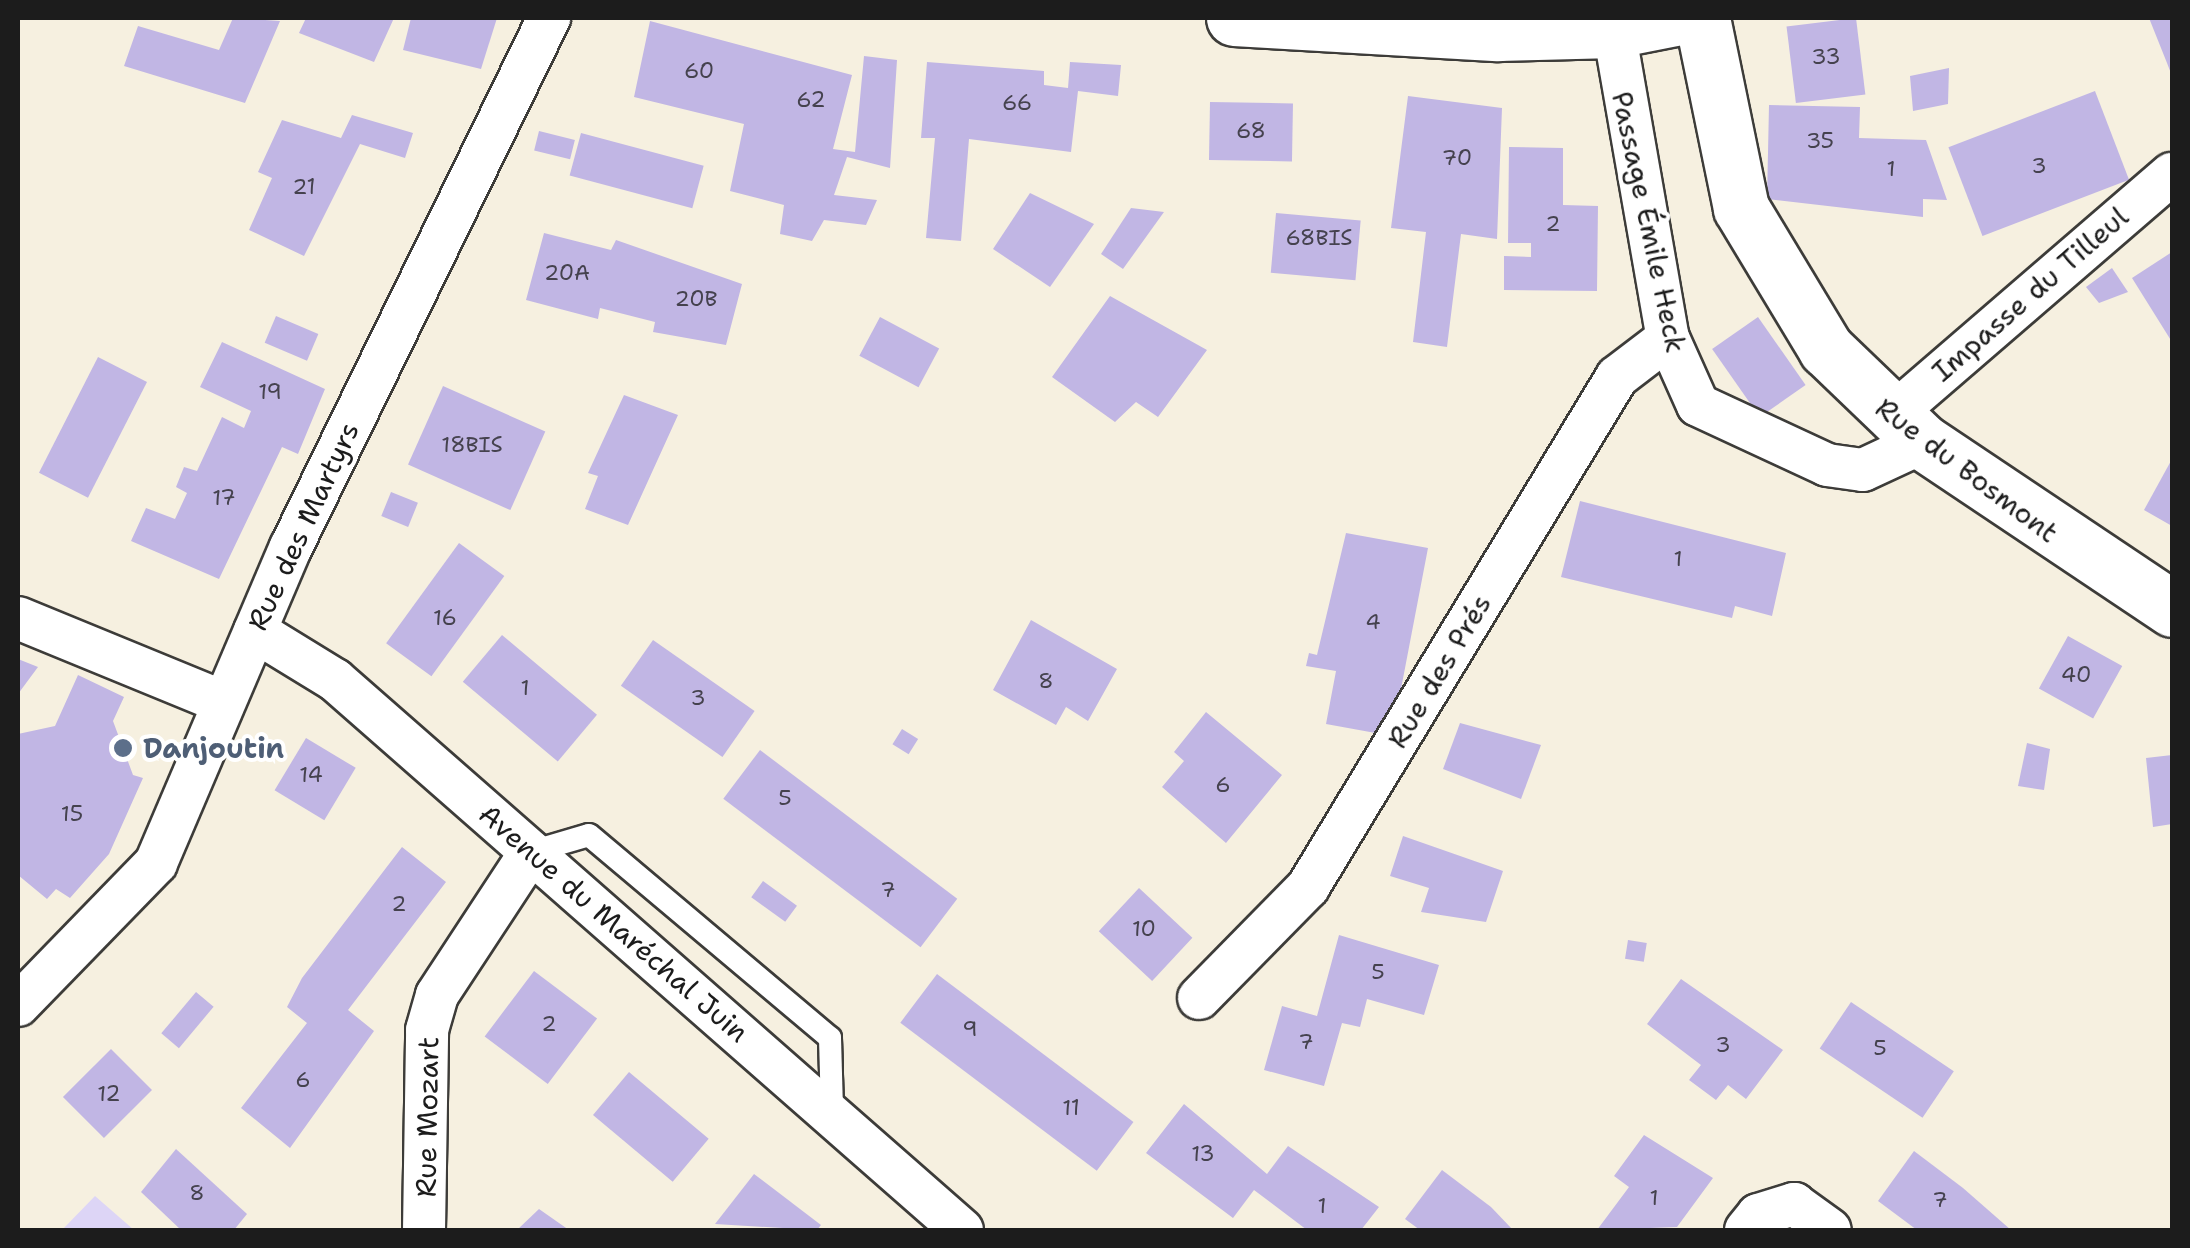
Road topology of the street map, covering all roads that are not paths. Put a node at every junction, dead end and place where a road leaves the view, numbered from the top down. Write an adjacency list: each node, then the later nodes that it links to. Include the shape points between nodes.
1 (549, 18): 12 (street, Rue des Martyrs)
2 (1234, 18): 5 (street)
3 (1675, 18): 6 (street)
4 (1702, 18): 9 (street, Rue du Bosmont, via 1727,168 1763,254 1826,350)
5 (1375, 23): 6 (street)
6 (1614, 30): 8 (street, Passage Émile Heck)
7 (2172, 174): 9 (street, Impasse du Tilleul)
8 (1668, 338): 9 (street, Passage Émile Heck, via 1698,404 1786,453 1863,470); 15 (street, Rue des Prés, via 1617,377 1308,887)
9 (1906, 430): 10 (street, Rue du Bosmont)
10 (2172, 608)
11 (18, 618): 13 (street)
12 (254, 631): 13 (street, Rue des Martyrs); 14 (street, Avenue du Maréchal Juin, via 335,680)
13 (223, 702): 16 (street, Rue des Martyrs, via 156,864)
14 (530, 852): 17 (street, Rue Mozart, via 436,996 428,1030); 18 (street, Avenue du Maréchal Juin)
15 (1198, 998)
16 (18, 1005)
17 (424, 1230)
18 (962, 1230)
19 (1746, 1230): 20 (street, via 1758,1214 1794,1204)
20 (1830, 1230)

